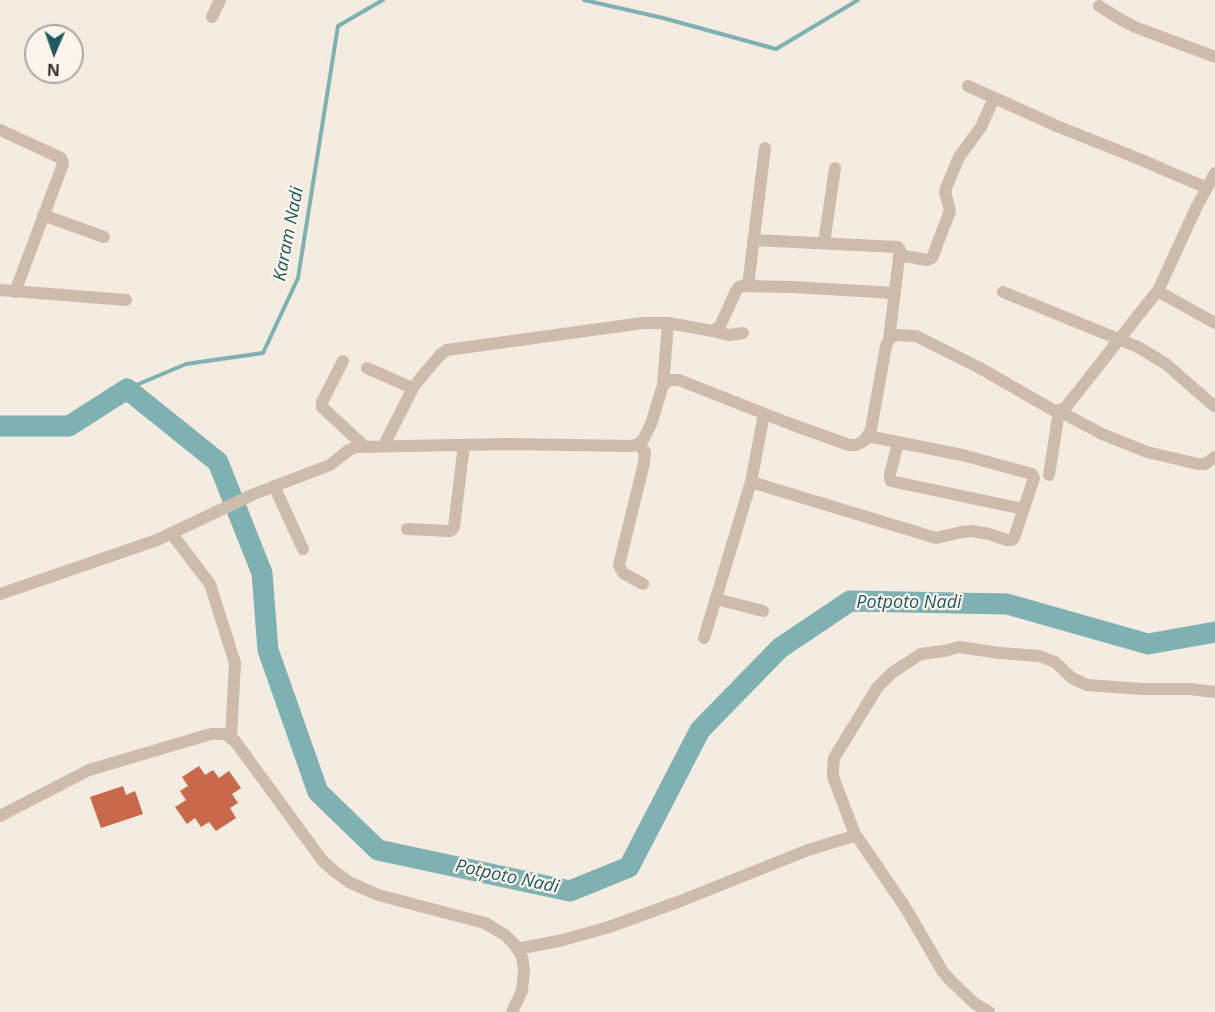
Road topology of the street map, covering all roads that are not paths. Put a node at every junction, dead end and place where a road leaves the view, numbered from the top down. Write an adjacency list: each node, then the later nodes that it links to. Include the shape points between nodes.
1 (220, 0): 3 (street)
2 (1099, 6): 4 (street, via 1135,27)
3 (212, 17)
4 (1215, 57)
5 (968, 86): 6 (street)
6 (994, 98): 11 (street); 16 (street, via 981,127 959,157 946,188 950,211 932,258)
7 (0, 130): 12 (street, via 63,161)
8 (765, 148): 14 (street)
9 (835, 168): 15 (street)
10 (1215, 173): 11 (street)
11 (1207, 188): 22 (street)
12 (44, 215): 13 (street); 19 (street)
13 (104, 237)
14 (753, 240): 15 (street); 17 (street)
15 (824, 243): 16 (street, via 895,246)
16 (899, 255): 21 (street)
17 (748, 286): 21 (street); 26 (street, via 737,289 720,326)
18 (0, 290): 19 (street)
19 (15, 292): 23 (street)
20 (1003, 292): 29 (street)
21 (894, 293): 28 (street)
22 (1157, 293): 25 (street); 29 (street)
23 (126, 300)
24 (668, 323): 26 (street); 32 (street); 33 (street, via 452,349 440,355)
25 (1215, 323)
26 (713, 331): 27 (street)
27 (743, 333)
28 (889, 339): 35 (street, via 896,335 916,336); 37 (street)
29 (1119, 339): 34 (street, via 1166,364); 35 (street)
30 (343, 361): 42 (street, via 322,407)
31 (367, 368): 33 (street)
32 (663, 384): 36 (street, via 679,380); 39 (street, via 648,432)
33 (412, 388): 40 (street)
34 (1214, 405)
35 (1059, 411): 43 (street, via 1147,452 1193,464 1205,464); 44 (street)
36 (764, 414): 37 (street, via 849,445 856,445); 45 (street)
37 (867, 436): 38 (street)
38 (898, 442): 47 (street, via 1031,473 1034,478); 47 (street, via 891,480)
39 (638, 444): 41 (street); 51 (street, via 645,452 644,463 619,565 623,573)
40 (384, 445): 41 (street); 42 (street)
41 (464, 445): 48 (street, via 453,528)
42 (364, 446): 46 (street, via 352,448 330,465)
43 (1215, 457)
44 (1049, 475)
45 (751, 482): 47 (street, via 936,538 972,531 1012,540); 53 (street)
46 (274, 486): 49 (street); 50 (street)
47 (1027, 507)
48 (407, 529)
49 (171, 534): 52 (street); 57 (street, via 210,584 235,663)
50 (303, 549)
51 (643, 584)
52 (0, 594)
53 (716, 599): 54 (street); 55 (street)
54 (763, 611)
55 (704, 638)
56 (1215, 693): 59 (street, via 1087,685 1072,678 1055,662 1039,656 959,647 921,654 877,688 834,758 833,777)
57 (231, 737): 58 (street, via 211,734 89,770); 60 (street, via 334,871 378,895 485,923)
58 (0, 816)
59 (854, 836): 60 (street, via 609,927); 62 (street, via 905,907 943,972 974,1003)
60 (518, 949): 61 (street, via 524,977)
61 (512, 1012)
62 (989, 1012)

